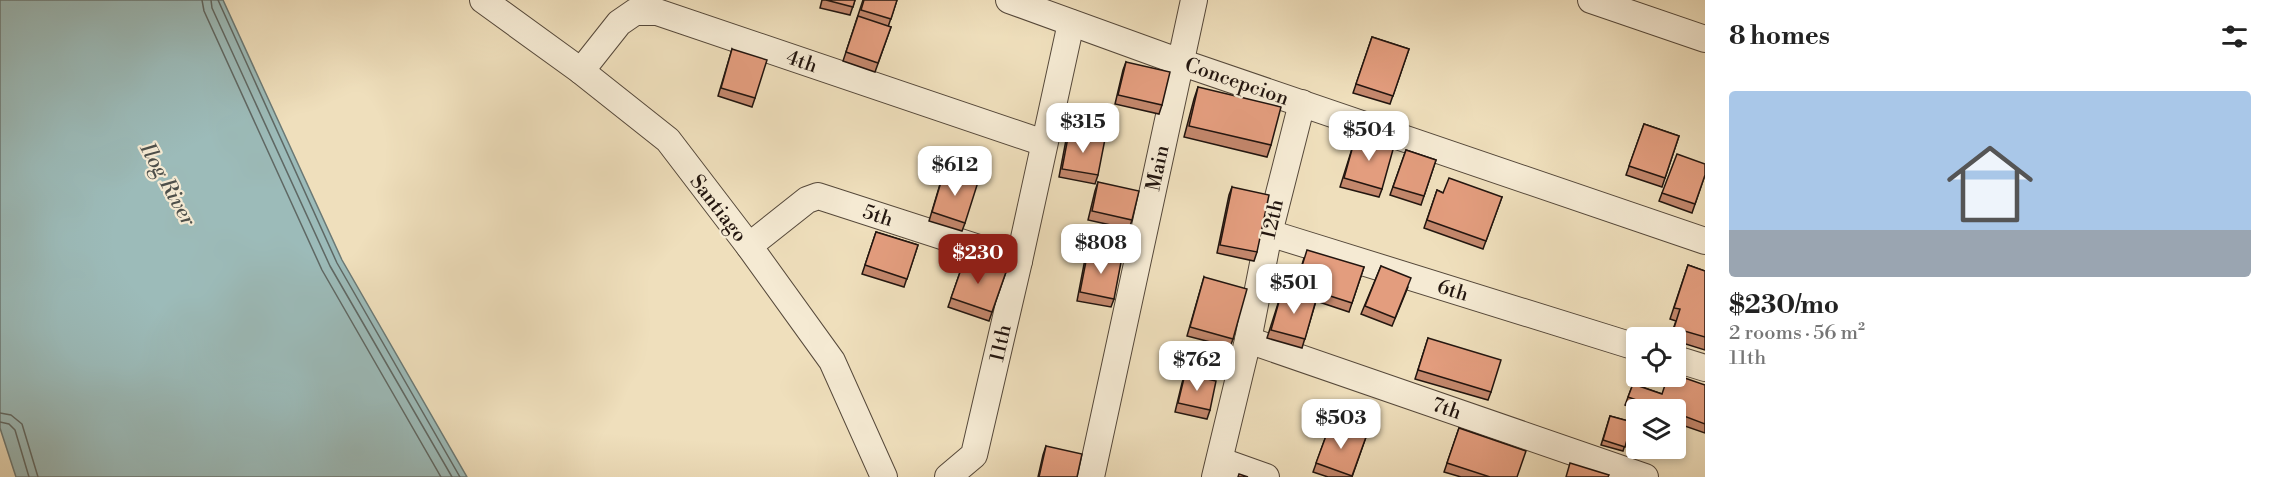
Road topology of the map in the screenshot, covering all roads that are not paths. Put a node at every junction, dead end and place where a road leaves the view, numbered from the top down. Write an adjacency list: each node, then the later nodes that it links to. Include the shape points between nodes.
1 (483, 0): 8 (street, Santiago)
2 (1009, 0): 5 (street, Concepcion)
3 (1194, 0): 7 (street, Main)
4 (1591, 0): 6 (street)
5 (1071, 22): 7 (street, Concepcion); 10 (street, 11th)
6 (1705, 39)
7 (1180, 62): 9 (street, Concepcion); 22 (street, Main)
8 (581, 71): 10 (street, 4th, via 619,23 635,12 657,12); 13 (street, Santiago, via 668,140)
9 (1302, 103): 11 (street, 12th); 12 (street, Concepcion)
10 (1044, 143): 14 (street, 11th)
11 (1269, 233): 15 (street, 12th); 16 (street, 6th)
12 (1705, 241)
13 (749, 246): 14 (street, 5th, via 807,200 818,196); 20 (street, Santiago, via 832,361)
14 (1019, 261): 21 (street, 11th, via 974,455)
15 (1248, 339): 19 (street, 12th); 24 (street, 7th)
16 (1626, 344)
17 (1686, 362): 18 (street)
18 (1705, 368)
19 (1218, 469): 23 (street)
20 (884, 477)
21 (948, 477)
22 (1091, 477)
23 (1266, 477)
24 (1645, 477)

